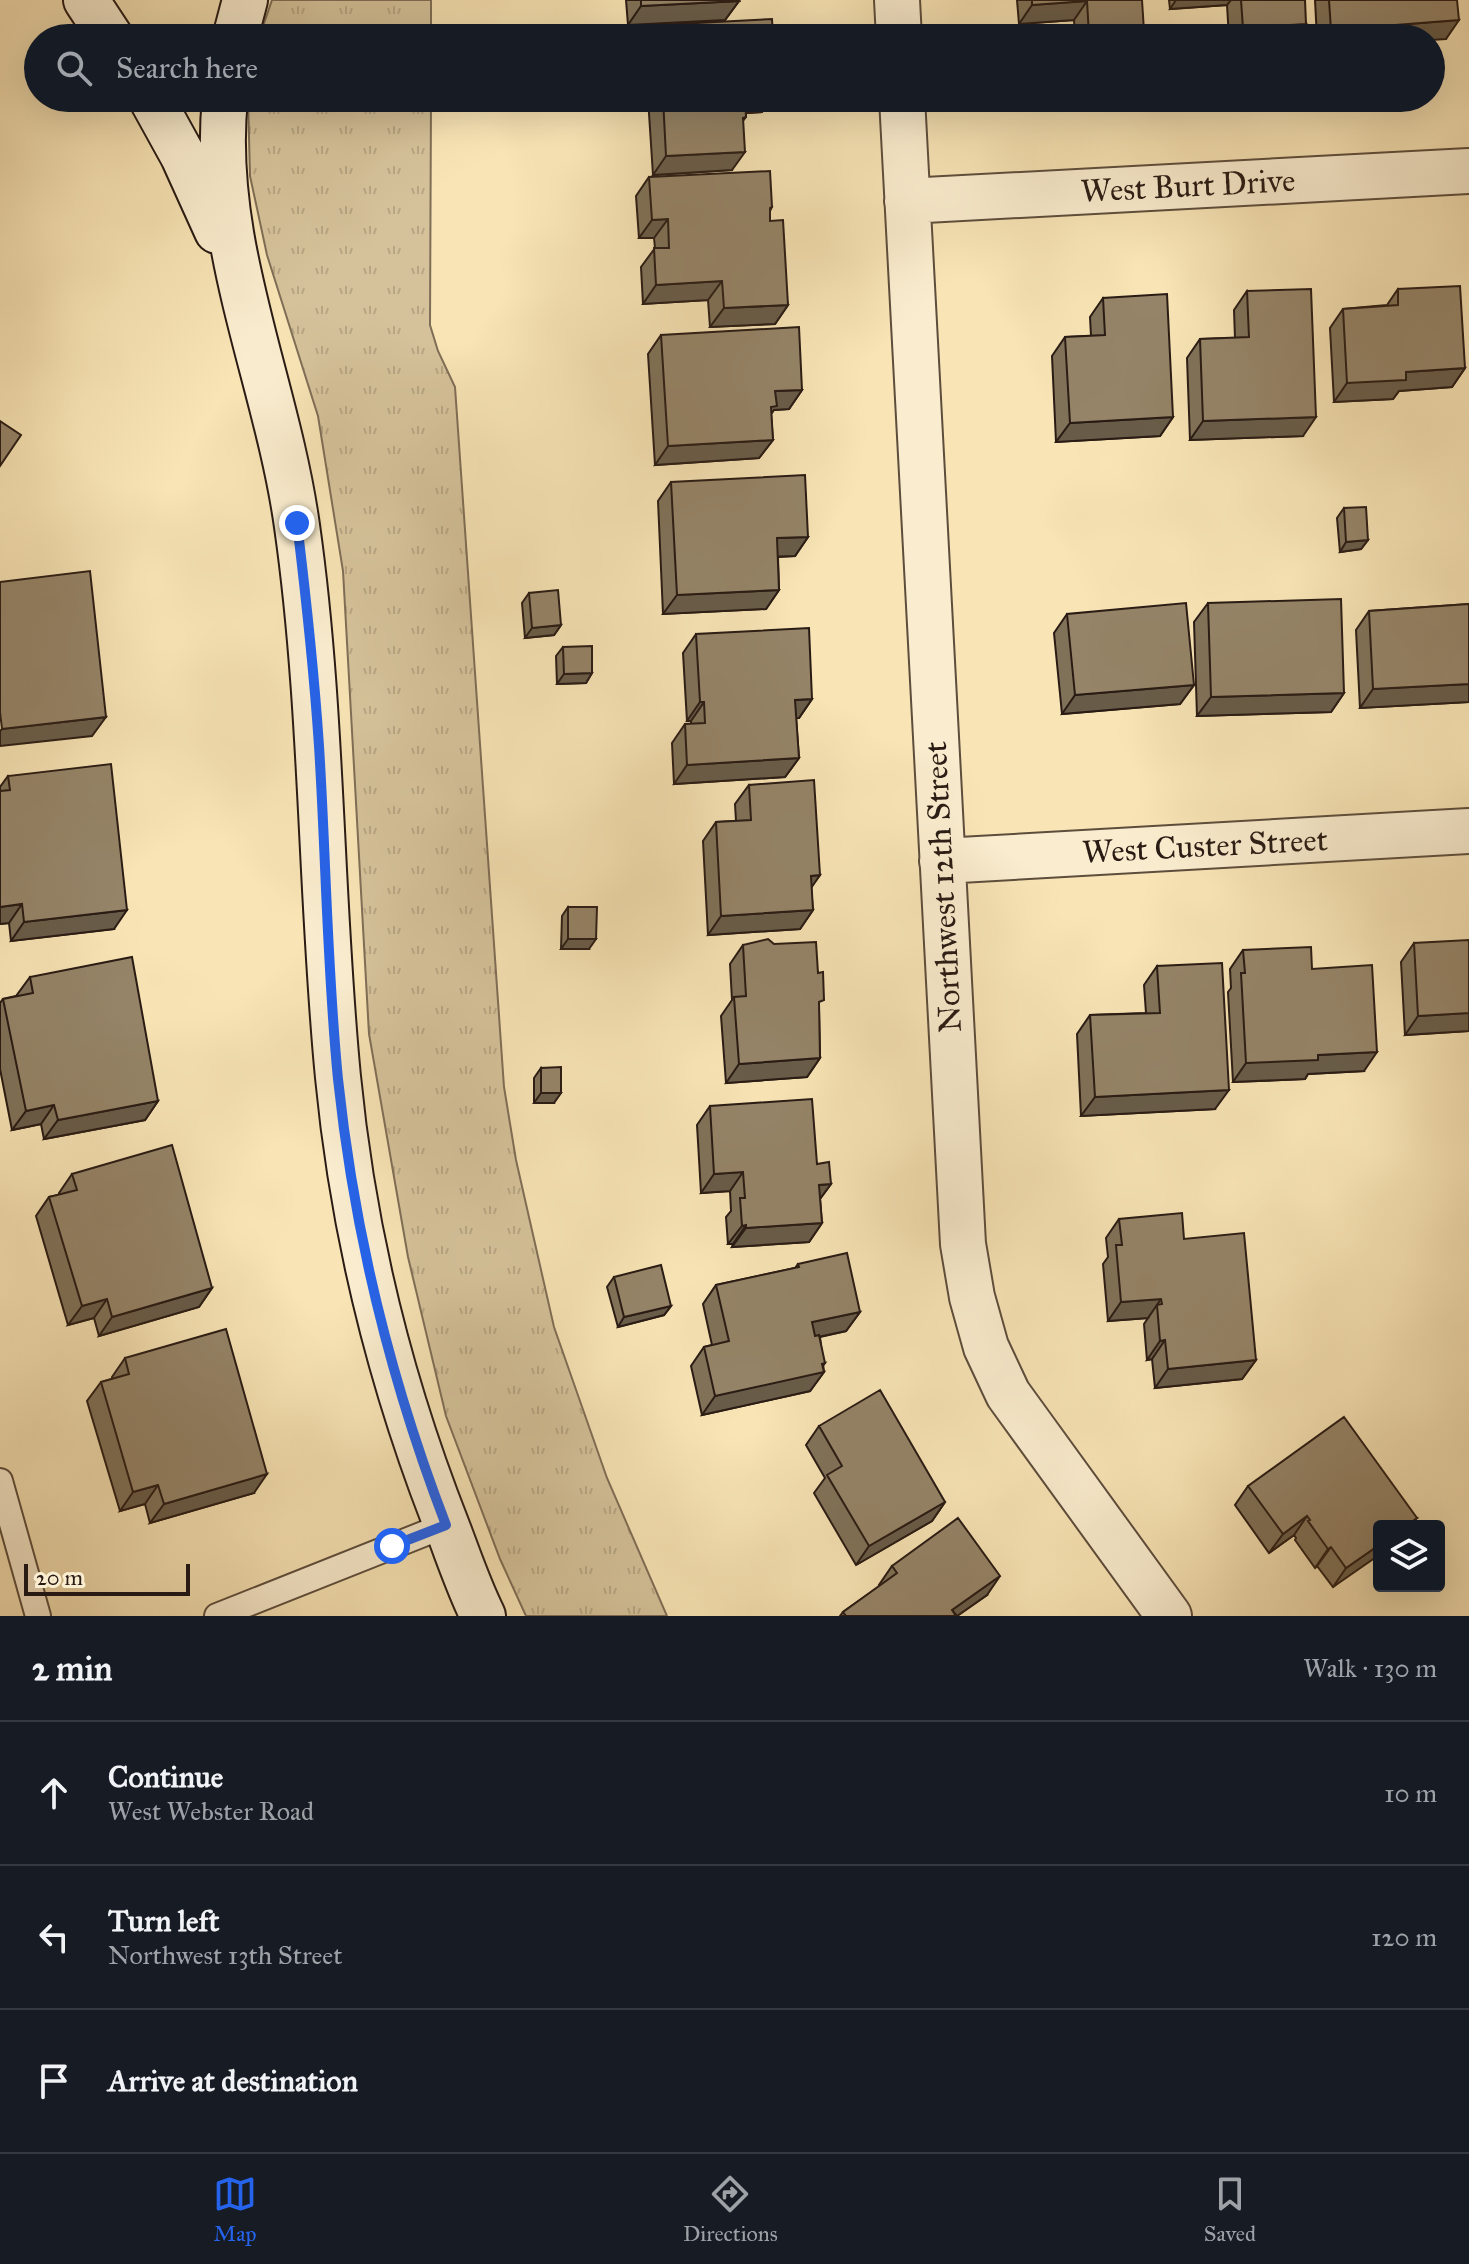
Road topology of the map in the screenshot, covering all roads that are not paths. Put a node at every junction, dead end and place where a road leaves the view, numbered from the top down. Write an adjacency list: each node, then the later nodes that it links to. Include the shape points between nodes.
1 (86, 0): 4 (street)
2 (245, 0): 5 (street)
3 (897, 0): 6 (street)
4 (102, 24)
5 (239, 24)
6 (898, 24)
7 (159, 112): 12 (street)
8 (224, 112): 12 (street, via 225,187)
9 (903, 112): 11 (street, Northwest 12th Street)
10 (1469, 171): 11 (street, West Burt Drive)
11 (907, 201): 14 (street, Northwest 12th Street)
12 (237, 277): 16 (street, via 278,423 297,523 318,731 338,1079 354,1187 379,1317)
13 (1469, 831): 14 (street, West Custer Street)
14 (942, 861): 20 (street, Northwest 12th Street, via 963,1244 986,1347 1008,1394)
15 (0, 1481): 17 (lane)
16 (446, 1525): 18 (lane); 19 (street)
17 (38, 1616)
18 (217, 1616)
19 (483, 1616)
20 (1169, 1616)

